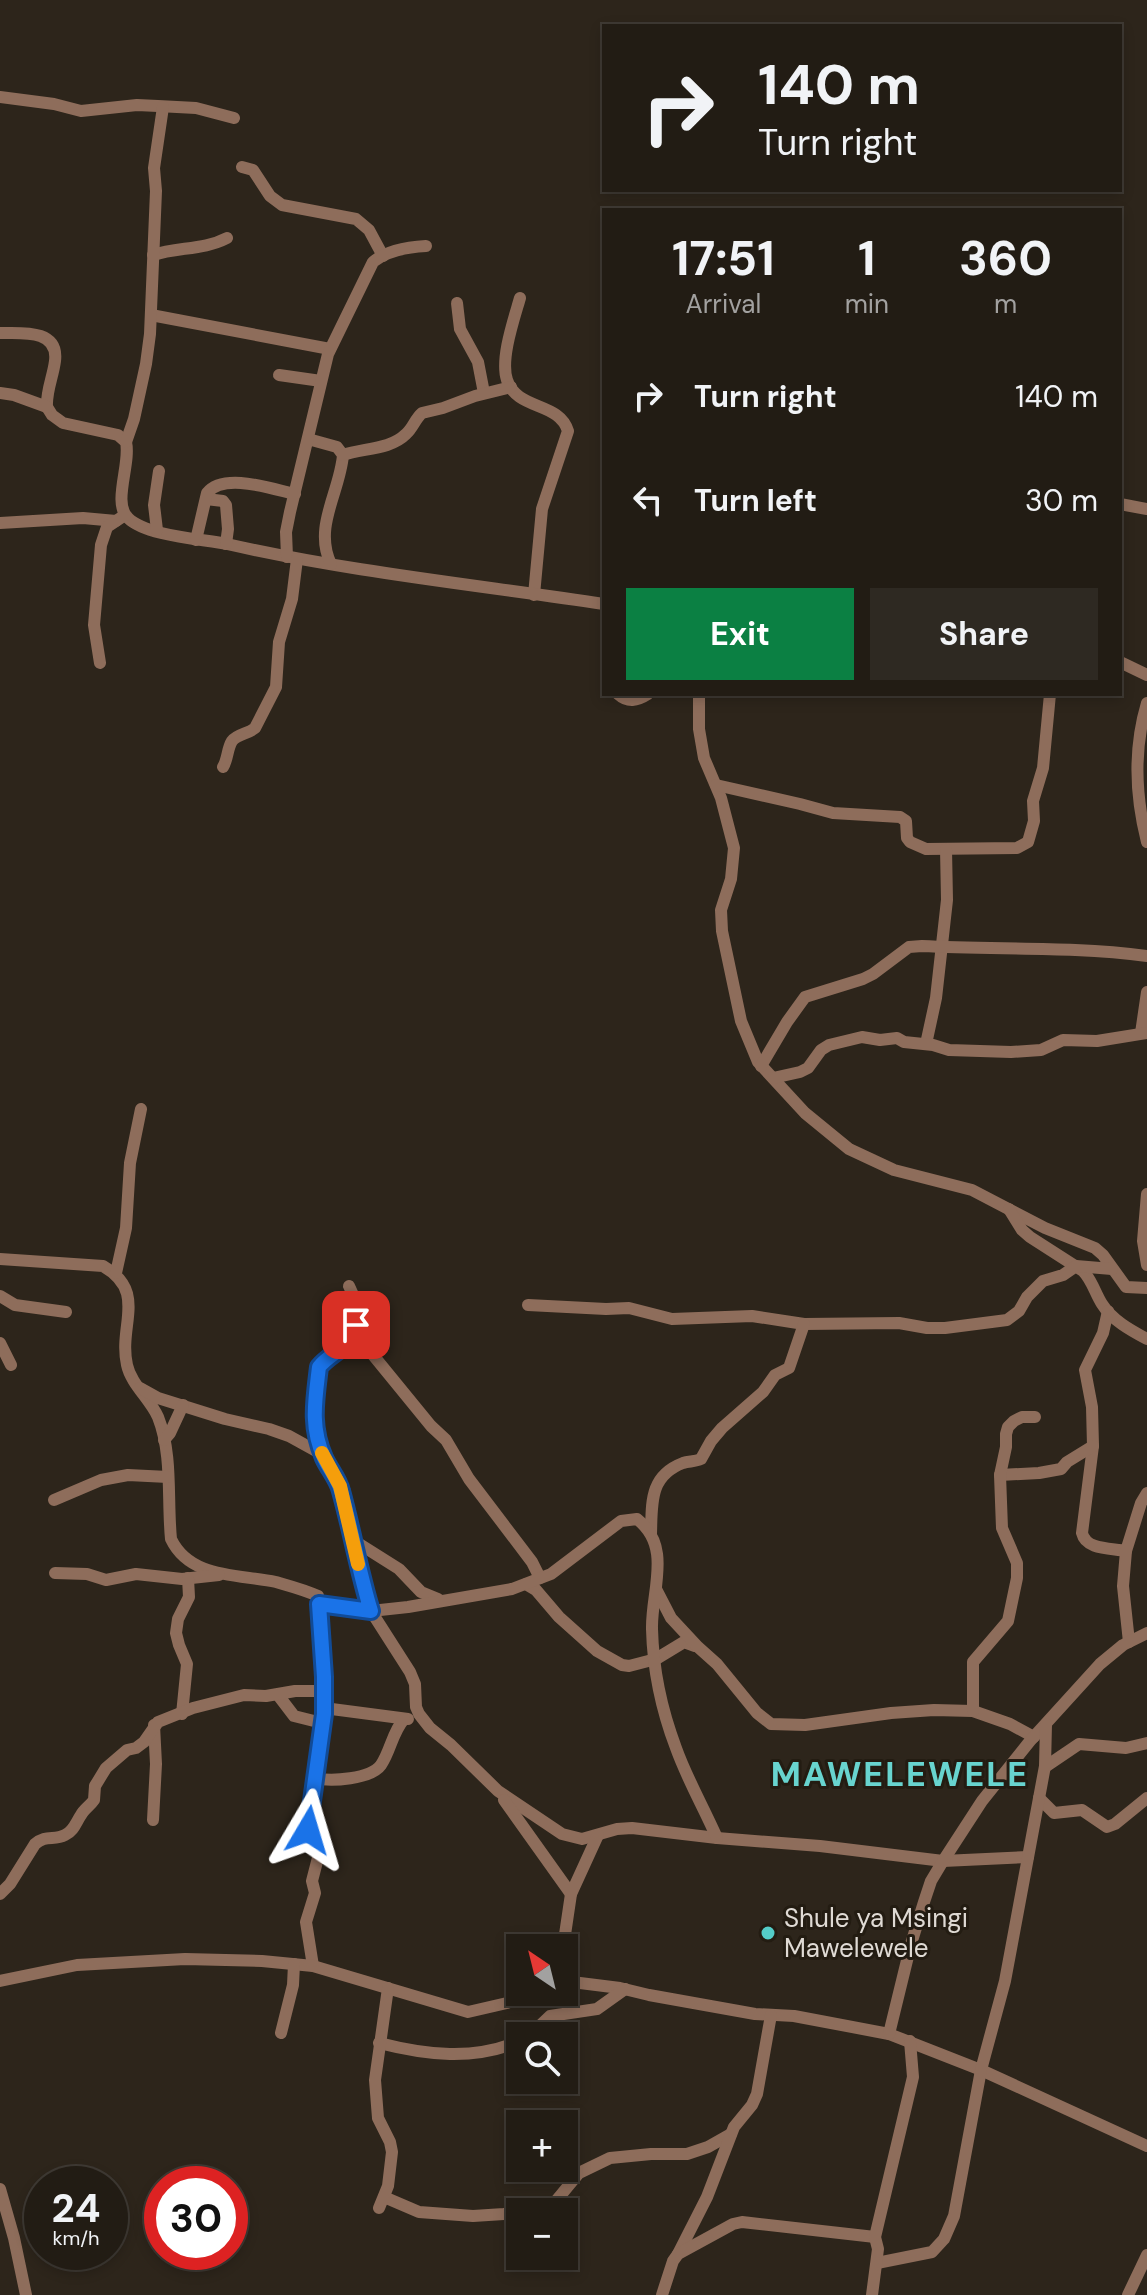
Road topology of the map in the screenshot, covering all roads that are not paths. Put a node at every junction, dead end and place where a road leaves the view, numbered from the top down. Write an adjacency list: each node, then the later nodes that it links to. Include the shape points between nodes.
1 (0, 97): 2 (street, via 81,111)
2 (163, 107): 3 (street, via 196,108); 7 (street, via 154,168)
3 (234, 118)
4 (242, 167): 8 (street, via 253,170 282,205 356,219 369,230)
5 (227, 238): 7 (street)
6 (426, 246): 8 (street)
7 (153, 255): 11 (street)
8 (383, 256): 13 (street, via 373,262)
9 (520, 298): 16 (street, via 507,349)
10 (457, 303): 18 (street, via 460,329 478,362)
11 (151, 315): 13 (street); 21 (street, via 146,364)
12 (0, 333): 19 (street, via 32,333 52,344 55,361)
13 (330, 349): 15 (street)
14 (279, 375): 15 (street)
15 (321, 381): 20 (street)
16 (511, 387): 18 (street); 35 (street, via 527,402 556,413 568,431 542,509)
17 (0, 393): 19 (street)
18 (484, 393): 22 (street, via 422,413 394,443)
19 (47, 407): 21 (street, via 63,423 118,435)
20 (308, 439): 22 (street, via 337,447); 24 (street)
21 (126, 442): 28 (street)
22 (343, 455): 34 (street, via 326,524 325,549)
23 (159, 471): 30 (street)
24 (295, 494): 25 (street, via 230,482 210,489); 33 (street, via 286,532)
25 (206, 499): 31 (street); 32 (street, via 226,505)
26 (1122, 504): 27 (street)
27 (1147, 509)
28 (120, 518): 29 (street); 30 (street); 37 (street, via 107,527 101,545 94,625)
29 (0, 523)
30 (157, 530): 31 (street)
31 (196, 540): 32 (street)
32 (226, 544): 33 (street)
33 (292, 558): 34 (street); 45 (street, via 292,599 279,642 276,687 255,728 234,738)
34 (331, 564): 35 (street)
35 (534, 595): 36 (street)
36 (602, 604)
37 (100, 663)
38 (1122, 663): 39 (street)
39 (1147, 675)
40 (620, 696): 41 (street, via 632,701)
41 (645, 696)
42 (699, 696): 46 (street, via 700,740)
43 (1050, 696): 48 (street, via 1028,842 1017,848)
44 (1147, 703): 47 (street, via 1137,761 1138,803)
45 (223, 767)
46 (716, 785): 48 (street, via 833,813 900,817 906,821 910,842); 54 (street, via 734,848 722,931 742,1025)
47 (1147, 842)
48 (946, 849): 49 (street)
49 (941, 947): 50 (street); 53 (street); 54 (street, via 909,947 873,974 805,997)
50 (1147, 956)
51 (1147, 992): 52 (street)
52 (1144, 1033): 53 (street, via 1110,1040 1063,1040 1041,1050 1011,1052)
53 (926, 1044): 55 (street, via 859,1038 824,1047 800,1072)
54 (761, 1066): 55 (street)
55 (773, 1078): 58 (street, via 849,1149 894,1170 972,1190)
56 (141, 1109): 63 (street)
57 (1147, 1194): 60 (street)
58 (1009, 1209): 61 (street, via 1022,1230); 62 (street, via 1095,1248)
59 (0, 1259): 63 (street, via 103,1266)
60 (1147, 1265)
61 (1076, 1266): 62 (street); 68 (street, via 1089,1277); 70 (street, via 1043,1281 1007,1320 936,1328)
62 (1112, 1269): 65 (street, via 1126,1287)
63 (116, 1273): 75 (street, via 128,1293 127,1368)
64 (349, 1286): 71 (street, via 358,1313)
65 (1147, 1288)
66 (0, 1296): 69 (street, via 15,1305)
67 (528, 1305): 70 (street, via 629,1308 672,1319 752,1316)
68 (1108, 1311): 72 (street); 79 (street, via 1085,1370)
69 (66, 1312)
70 (804, 1324): 85 (street, via 789,1368 775,1375 722,1428 701,1459 661,1476 652,1499)
71 (355, 1333): 80 (street, via 319,1367 314,1422); 91 (street, via 446,1440)
72 (1147, 1339)
73 (0, 1343): 74 (street)
74 (11, 1365)
75 (140, 1388): 76 (street); 78 (street, via 157,1415)
76 (183, 1405): 78 (street); 80 (street, via 289,1436 315,1449)
77 (1035, 1417): 81 (street, via 1022,1417 1008,1427)
78 (164, 1440): 82 (street)
79 (1093, 1446): 81 (street, via 1061,1469); 87 (street, via 1083,1539 1089,1545)
80 (325, 1461): 86 (street, via 340,1486)
81 (1000, 1475): 104 (street, via 1002,1528 1017,1563 1017,1578 1008,1621 973,1662)
82 (168, 1477): 84 (street, via 101,1480); 89 (street, via 173,1544 184,1558)
83 (1147, 1493): 87 (street)
84 (54, 1500)
85 (651, 1536): 91 (street, via 637,1519 621,1521); 93 (street, via 658,1554)
86 (353, 1540): 94 (street, via 399,1569 421,1592); 96 (street)
87 (1126, 1551): 98 (street, via 1123,1586)
88 (55, 1573): 90 (street, via 106,1580 136,1574)
89 (222, 1575): 90 (street); 95 (street, via 274,1582 316,1595)
90 (188, 1578): 105 (street, via 189,1597 176,1633 187,1664)
91 (540, 1578): 92 (street)
92 (526, 1584): 94 (street); 100 (street, via 609,1659 629,1666)
93 (656, 1587): 99 (street, via 671,1618); 100 (street)
94 (444, 1600): 96 (street)
95 (319, 1604): 96 (street); 101 (street)
96 (371, 1611): 108 (street, via 410,1672)
97 (1147, 1633): 98 (street)
98 (1129, 1642): 109 (street, via 1100,1664)
99 (698, 1647): 100 (street, via 684,1642); 104 (street, via 771,1724)
100 (656, 1659): 120 (street, via 658,1688 675,1746)
101 (324, 1691): 102 (street); 103 (street)
102 (278, 1695): 105 (street, via 244,1695); 107 (street, via 294,1716)
103 (324, 1708): 106 (street); 107 (street)
104 (973, 1711): 111 (street)
105 (182, 1714): 110 (street)
106 (404, 1719): 108 (street); 114 (street, via 376,1770 336,1781)
107 (322, 1723): 114 (street)
108 (424, 1723): 115 (street)
109 (1046, 1724): 111 (street); 113 (street)
110 (154, 1725): 118 (street); 123 (street, via 144,1742 106,1768 94,1800 73,1829 62,1837 40,1839)
111 (1034, 1737): 122 (street, via 982,1801)
112 (1147, 1743): 113 (street, via 1120,1748 1079,1744)
113 (1045, 1767): 116 (street)
114 (315, 1778): 127 (street, via 308,1833 320,1852 306,1922)
115 (498, 1791): 119 (street, via 562,1834 582,1839); 124 (street)
116 (1039, 1798): 117 (street, via 1054,1813 1082,1810 1107,1827); 121 (street)
117 (1147, 1798)
118 (153, 1820)
119 (598, 1835): 120 (street, via 632,1828); 124 (street)
120 (717, 1838): 122 (street)
121 (1028, 1857): 122 (street); 140 (street, via 1005,1981)
122 (943, 1861): 136 (street, via 924,1902)
123 (0, 1894)
124 (571, 1894): 125 (street)
125 (565, 1934)
126 (294, 1964): 127 (street); 128 (street, via 128,1961); 135 (street)
127 (313, 1966): 130 (street)
128 (0, 1981)
129 (578, 1983): 131 (street)
130 (388, 1988): 132 (street, via 468,2012); 138 (street)
131 (625, 1989): 133 (street); 134 (street, via 601,2008 550,2016)
132 (506, 2003)
133 (771, 2015): 136 (street); 141 (street, via 757,2094)
134 (544, 2022)
135 (281, 2033)
136 (889, 2034): 137 (street)
137 (910, 2041): 140 (street); 144 (street, via 913,2077)
138 (379, 2043): 139 (street, via 439,2055); 141 (street, via 378,2118 392,2152 382,2202 419,2212 473,2216 551,2207 579,2173 610,2158 687,2154)
139 (506, 2045)
140 (981, 2070): 142 (street); 147 (street, via 954,2216 944,2239 932,2252)
141 (731, 2134): 145 (street)
142 (1147, 2146)
143 (0, 2189): 150 (street)
144 (875, 2237): 145 (street, via 742,2222); 147 (street)
145 (678, 2254): 151 (street)
146 (1147, 2255): 148 (street)
147 (877, 2263): 152 (street)
148 (1135, 2279): 149 (street); 153 (street)
149 (1147, 2289)
150 (26, 2295)
151 (662, 2295)
152 (872, 2295)
153 (1128, 2295)

